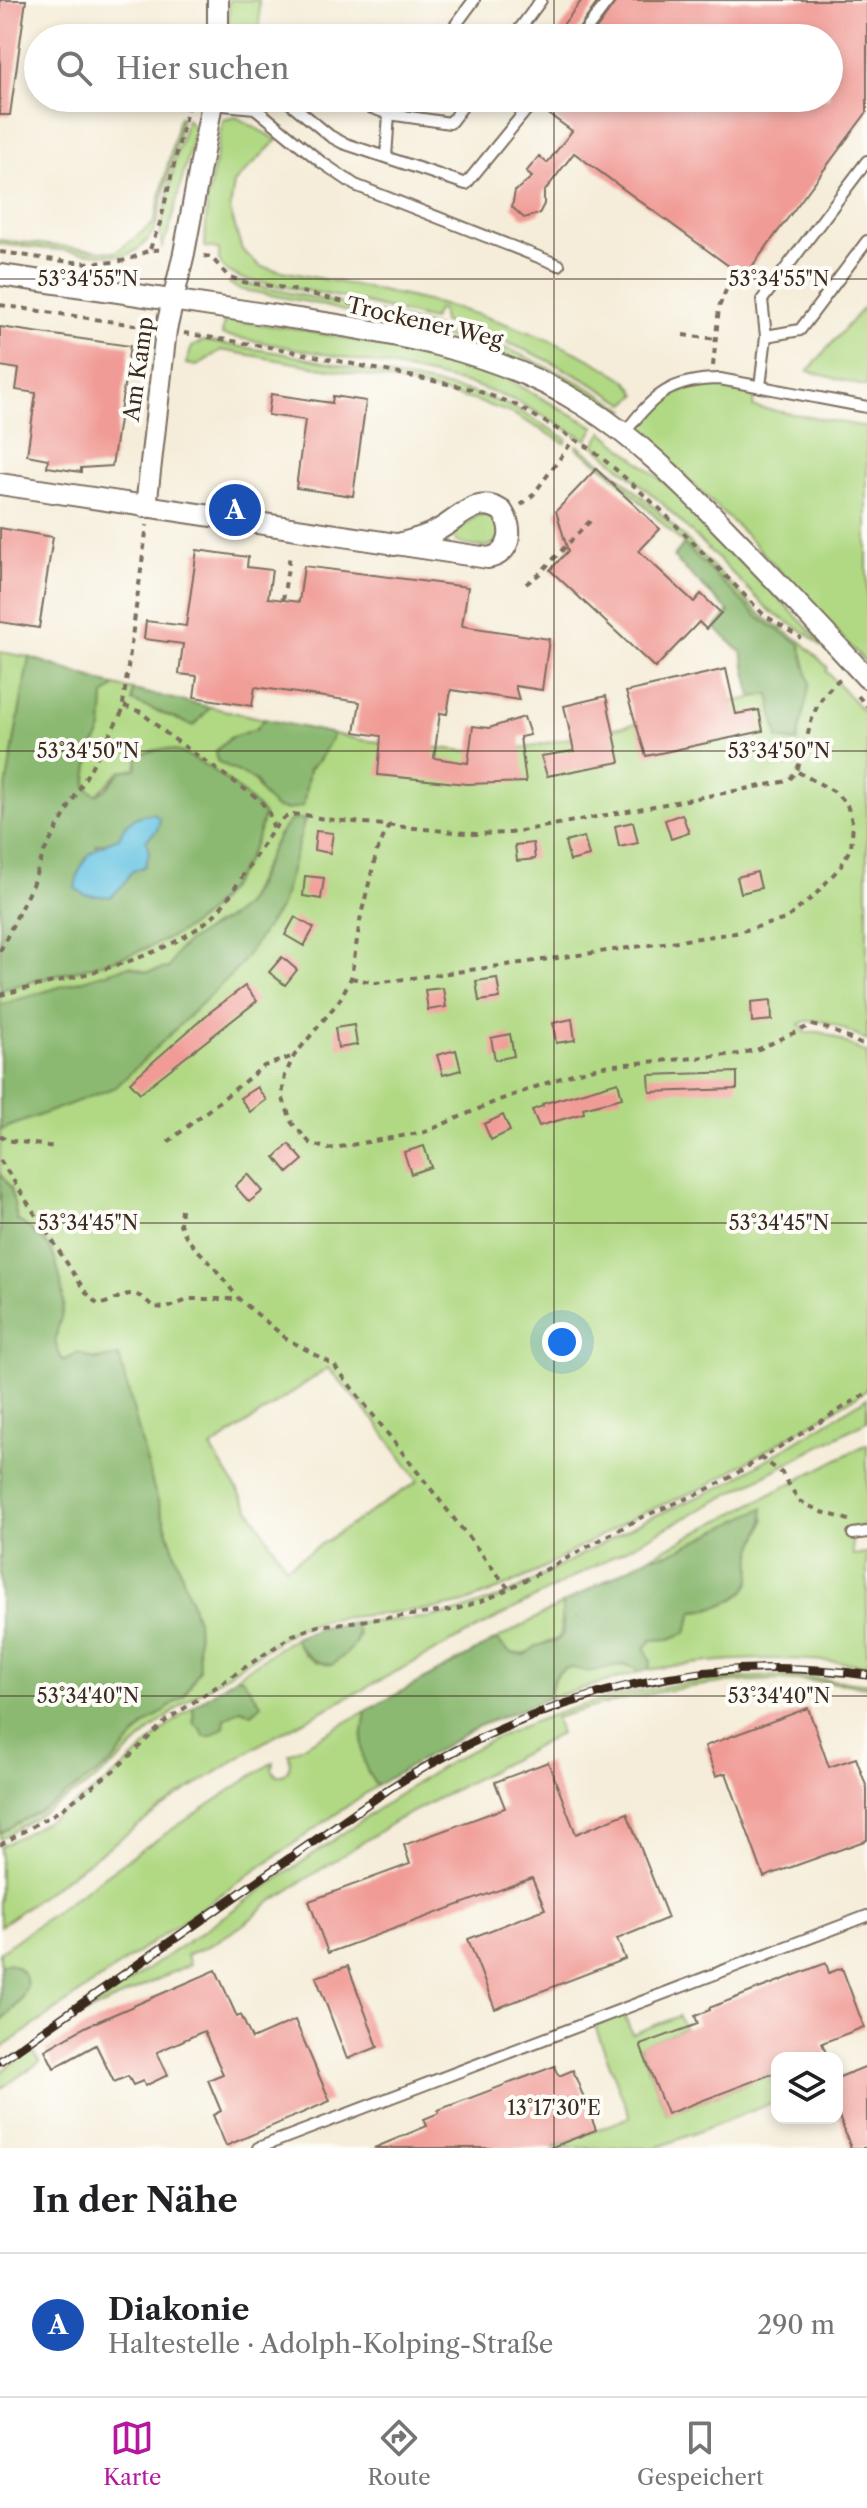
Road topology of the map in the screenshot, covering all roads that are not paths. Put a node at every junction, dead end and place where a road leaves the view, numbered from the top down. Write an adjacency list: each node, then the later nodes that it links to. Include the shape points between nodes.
1 (218, 0): 5 (street)
2 (474, 0): 6 (lane)
3 (541, 0): 7 (lane)
4 (609, 0): 8 (lane)
5 (218, 24)
6 (456, 24)
7 (523, 24)
8 (591, 24)
9 (211, 112): 21 (street, Am Kamp)
10 (260, 112): 19 (lane, via 355,185)
11 (301, 112): 16 (lane, via 330,136)
12 (383, 112): 15 (lane)
13 (458, 112): 15 (lane, via 450,123)
14 (525, 112): 16 (lane, via 466,184)
15 (389, 114): 16 (lane)
16 (386, 157)
17 (867, 161): 22 (lane, via 762,300)
18 (867, 241): 22 (lane, via 800,330)
19 (559, 265)
20 (0, 275): 21 (street, Trockener Weg)
21 (173, 300): 25 (street, Trockener Weg, via 460,351 554,388); 27 (street, Am Kamp)
22 (766, 336): 23 (lane)
23 (760, 387): 24 (lane); 25 (lane, via 712,379 678,384 648,403)
24 (867, 407)
25 (624, 434): 29 (street, Trockener Weg, via 694,496)
26 (0, 484): 27 (street)
27 (146, 507): 28 (street)
28 (394, 545): 28 (street, via 494,557 509,538 506,516 497,507 476,506 422,539)
29 (855, 674)
30 (867, 1532): 31 (lane)
31 (853, 1534)
32 (867, 1916): 33 (lane)
33 (258, 2148)

